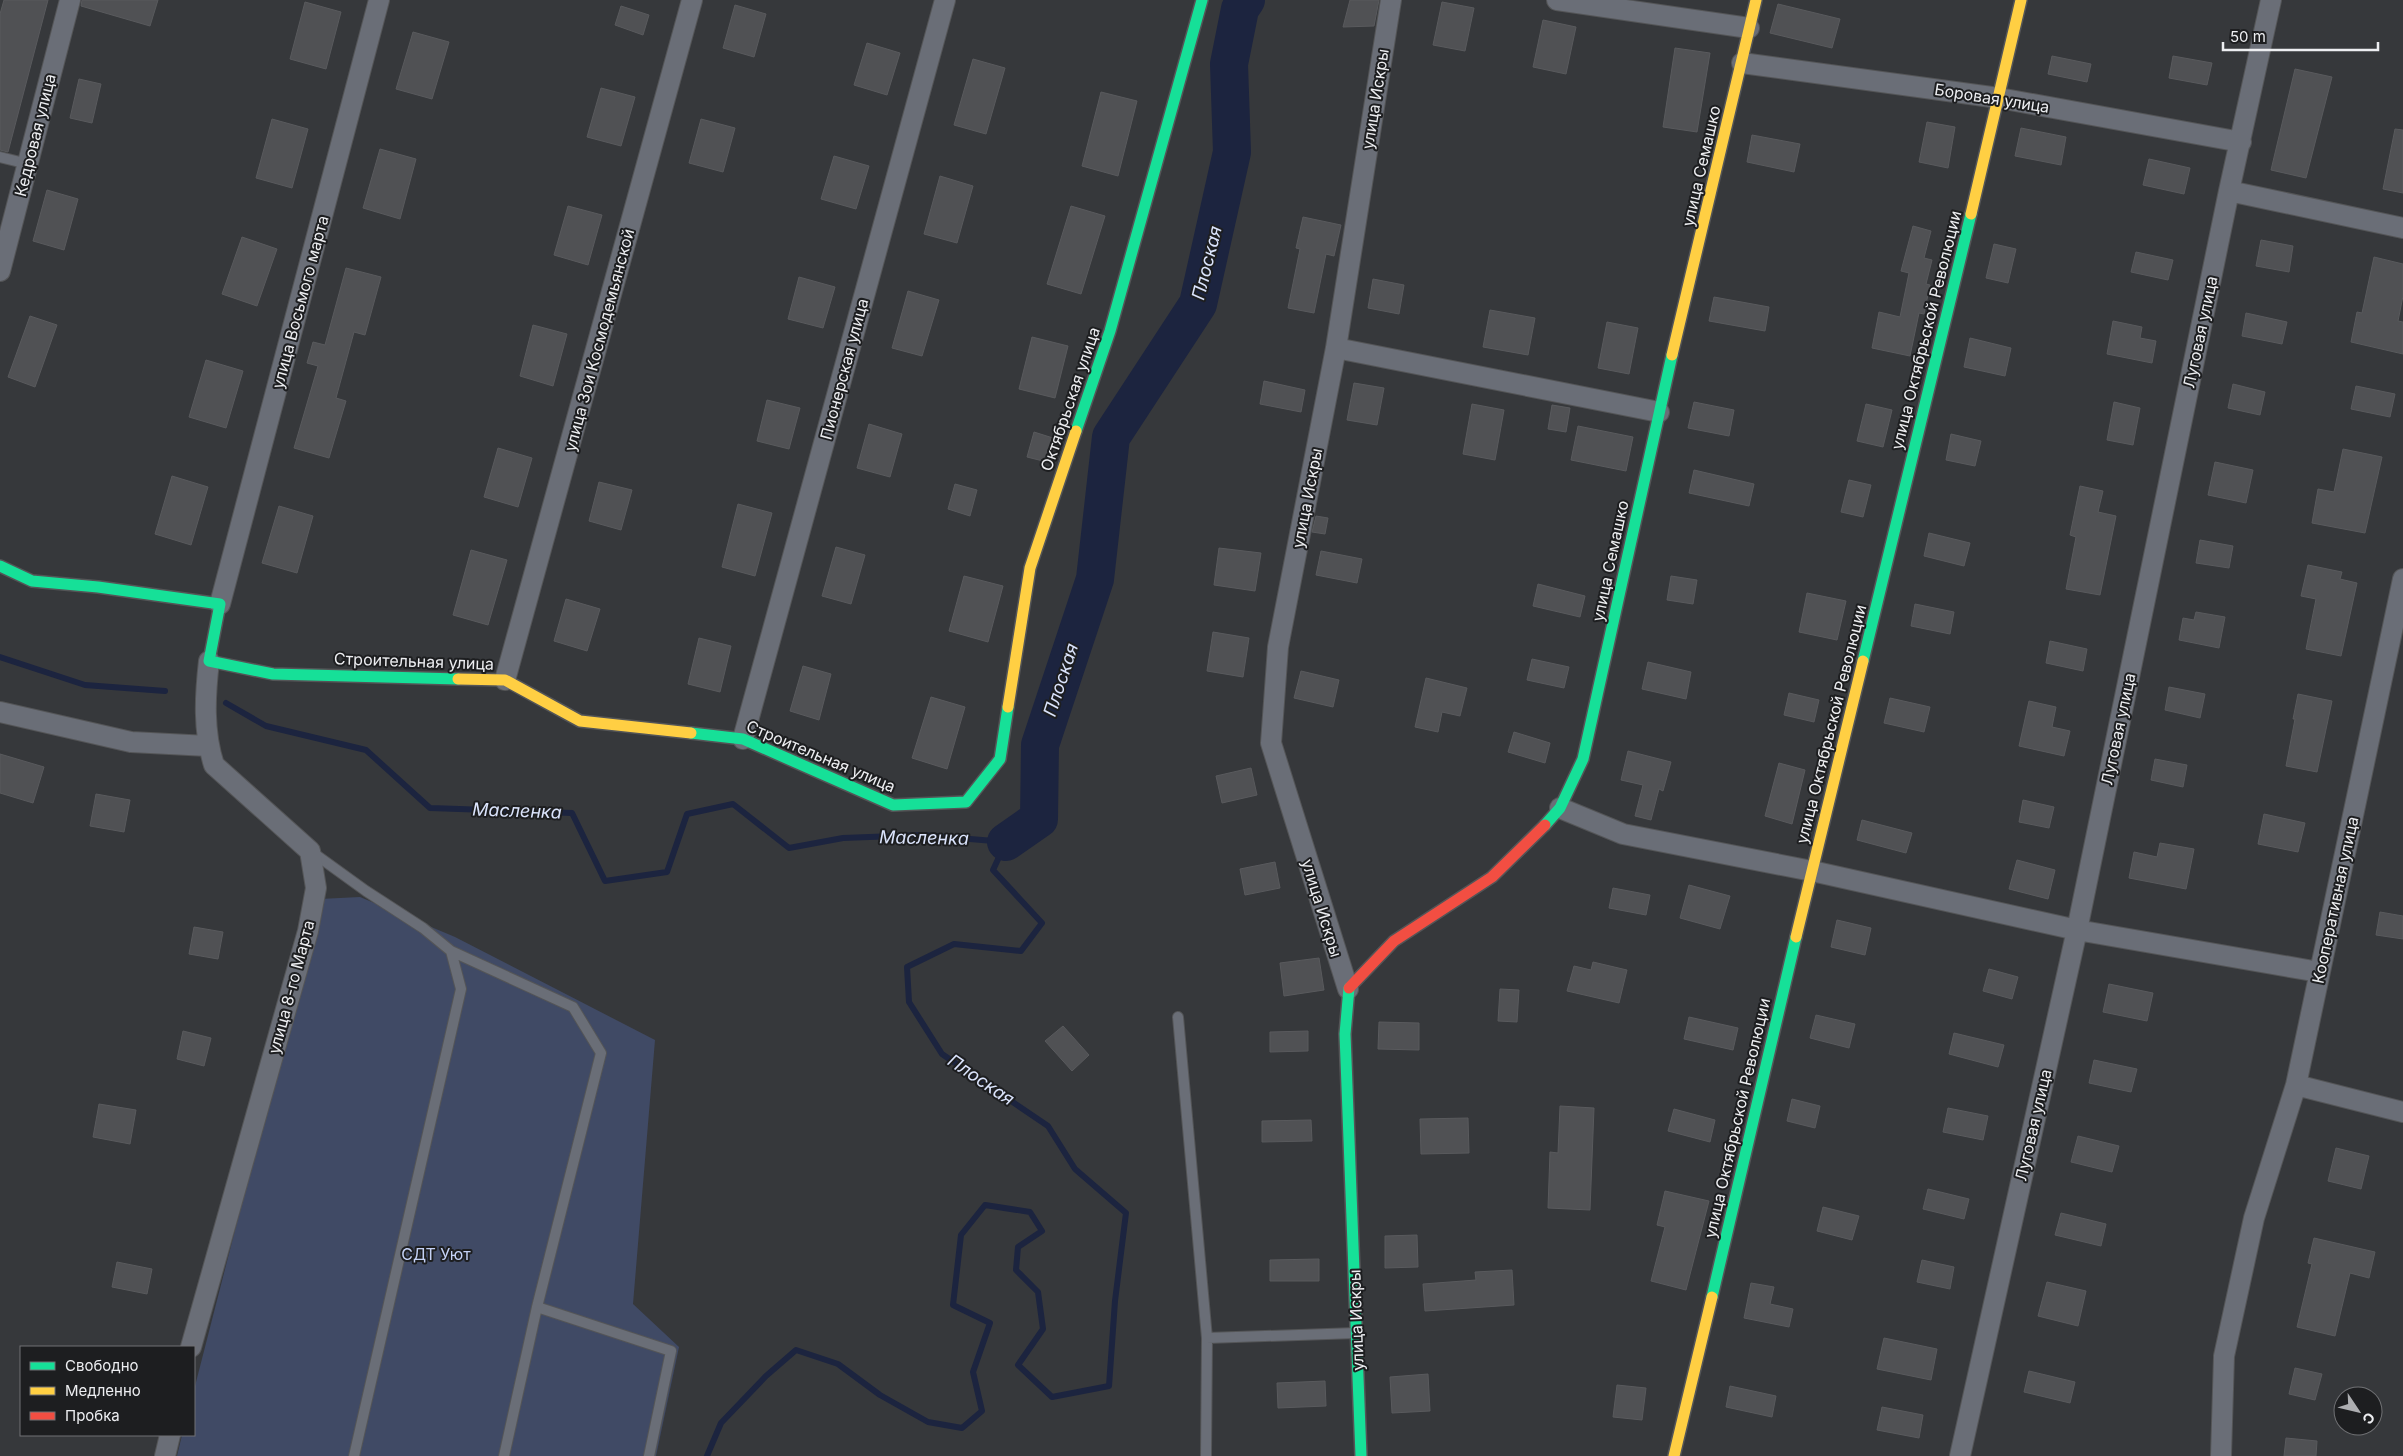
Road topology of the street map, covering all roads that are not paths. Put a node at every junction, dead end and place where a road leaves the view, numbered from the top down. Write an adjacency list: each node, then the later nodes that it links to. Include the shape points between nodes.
1 (70, 0): 16 (street, Кедровая улица)
2 (379, 0): 24 (street, улица Восьмого марта)
3 (692, 0): 26 (street, улица Зои Космодемьянской)
4 (945, 0): 28 (street, Пионерская улица)
5 (1202, 0): 30 (street, Октябрьская улица, via 1110,331 1030,568 1000,759)
6 (1390, 0): 20 (street, улица Искры)
7 (1561, 0): 11 (street)
8 (1756, 0): 11 (street, улица Семашко)
9 (2020, 0): 13 (street, улица Октябрьской Революции)
10 (2271, 0): 14 (street, Луговая улица)
11 (1749, 28): 12 (street, улица Семашко)
12 (1742, 63): 13 (street, Боровая улица); 21 (street, улица Семашко)
13 (1999, 98): 14 (street, Боровая улица); 33 (street, улица Октябрьской Революции)
14 (2241, 142): 17 (street, Луговая улица)
15 (0, 157): 16 (lane)
16 (28, 164): 19 (street, Кедровая улица)
17 (2229, 191): 18 (street); 34 (street, Луговая улица)
18 (2403, 228)
19 (0, 271)
20 (1336, 348): 21 (street); 37 (street, улица Искры, via 1278,647 1271,743)
21 (1659, 412): 31 (street, улица Семашко, via 1583,759)
22 (0, 566): 24 (street, via 32,581)
23 (2403, 579): 36 (street, Кооперативная улица)
24 (220, 604): 25 (street)
25 (209, 661): 26 (street, Строительная улица, via 273,674); 29 (street, via 205,696)
26 (505, 680): 28 (street, Строительная улица, via 580,721)
27 (0, 712): 29 (street, via 131,742)
28 (743, 738): 30 (street, Строительная улица, via 893,805)
29 (208, 746): 32 (street, via 214,765)
30 (966, 802)
31 (1560, 808): 33 (street, via 1624,834); 37 (street, улица Семашко, via 1492,877 1394,941)
32 (310, 851): 35 (lane, via 423,928); 44 (street, улица 8-го Марта, via 316,888 308,931)
33 (1812, 871): 34 (street); 52 (street, улица Октябрьской Революции)
34 (2077, 930): 36 (street); 53 (street, Луговая улица)
35 (451, 951): 41 (lane, via 573,1007 601,1053); 47 (lane, via 460,989)
36 (2319, 972): 39 (street, Кооперативная улица)
37 (1348, 990): 42 (street, улица Искры, via 1345,1034)
38 (1178, 1017): 43 (lane)
39 (2296, 1085): 40 (street); 54 (street, Кооперативная улица, via 2254,1218 2224,1356)
40 (2403, 1112)
41 (537, 1307): 48 (lane); 49 (lane, via 672,1352)
42 (1356, 1333): 43 (lane); 51 (street, улица Искры)
43 (1207, 1338): 50 (lane)
44 (191, 1346)
45 (170, 1436): 46 (street)
46 (165, 1456)
47 (354, 1456)
48 (504, 1456)
49 (649, 1456)
50 (1206, 1456)
51 (1361, 1456)
52 (1674, 1456)
53 (1960, 1456)
54 (2221, 1456)

